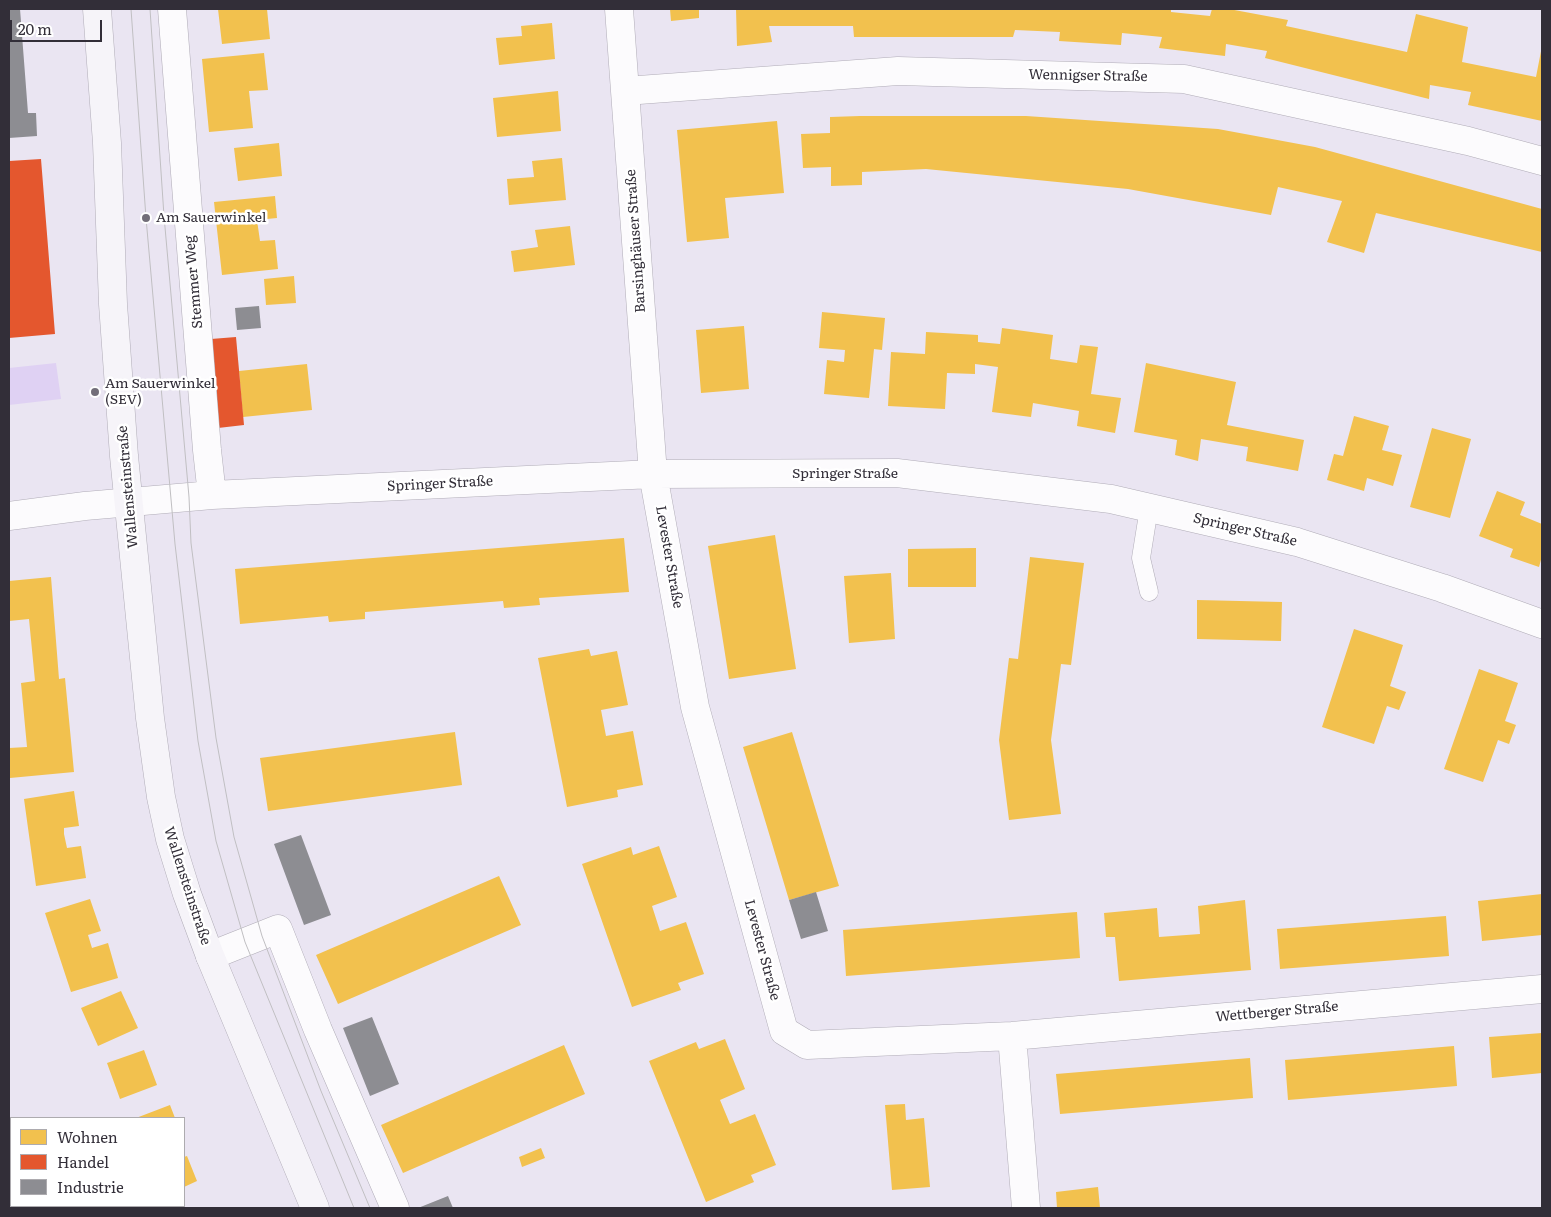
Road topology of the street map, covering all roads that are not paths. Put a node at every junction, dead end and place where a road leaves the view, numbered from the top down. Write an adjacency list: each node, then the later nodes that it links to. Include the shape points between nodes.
1 (97, 9): 8 (street, Wallensteinstraße, via 107,143 113,304)
2 (172, 9): 7 (street, Stemmer Weg)
3 (619, 9): 4 (street, Barsinghäuser Straße)
4 (625, 91): 5 (street, Wennigser Straße, via 898,71 1184,79 1468,141); 6 (street, Barsinghäuser Straße)
5 (1542, 161)
6 (653, 474): 7 (street, Springer Straße); 9 (street, Springer Straße, via 897,473 1111,499); 15 (street, Levester Straße, via 695,707 784,1031 807,1045)
7 (212, 495): 8 (street, Springer Straße)
8 (128, 502): 10 (street); 13 (street, Wallensteinstraße, via 161,797 170,839)
9 (1149, 508): 11 (lane, via 1141,558); 12 (street, Springer Straße, via 1297,542)
10 (9, 516)
11 (1149, 592)
12 (1542, 624)
13 (210, 956): 16 (street, Wallensteinstraße); 17 (street, Wallensteinstraße, via 278,929)
14 (1542, 989): 15 (street, Wettberger Straße)
15 (1012, 1036): 18 (street)
16 (315, 1208)
17 (395, 1208)
18 (1026, 1208)

